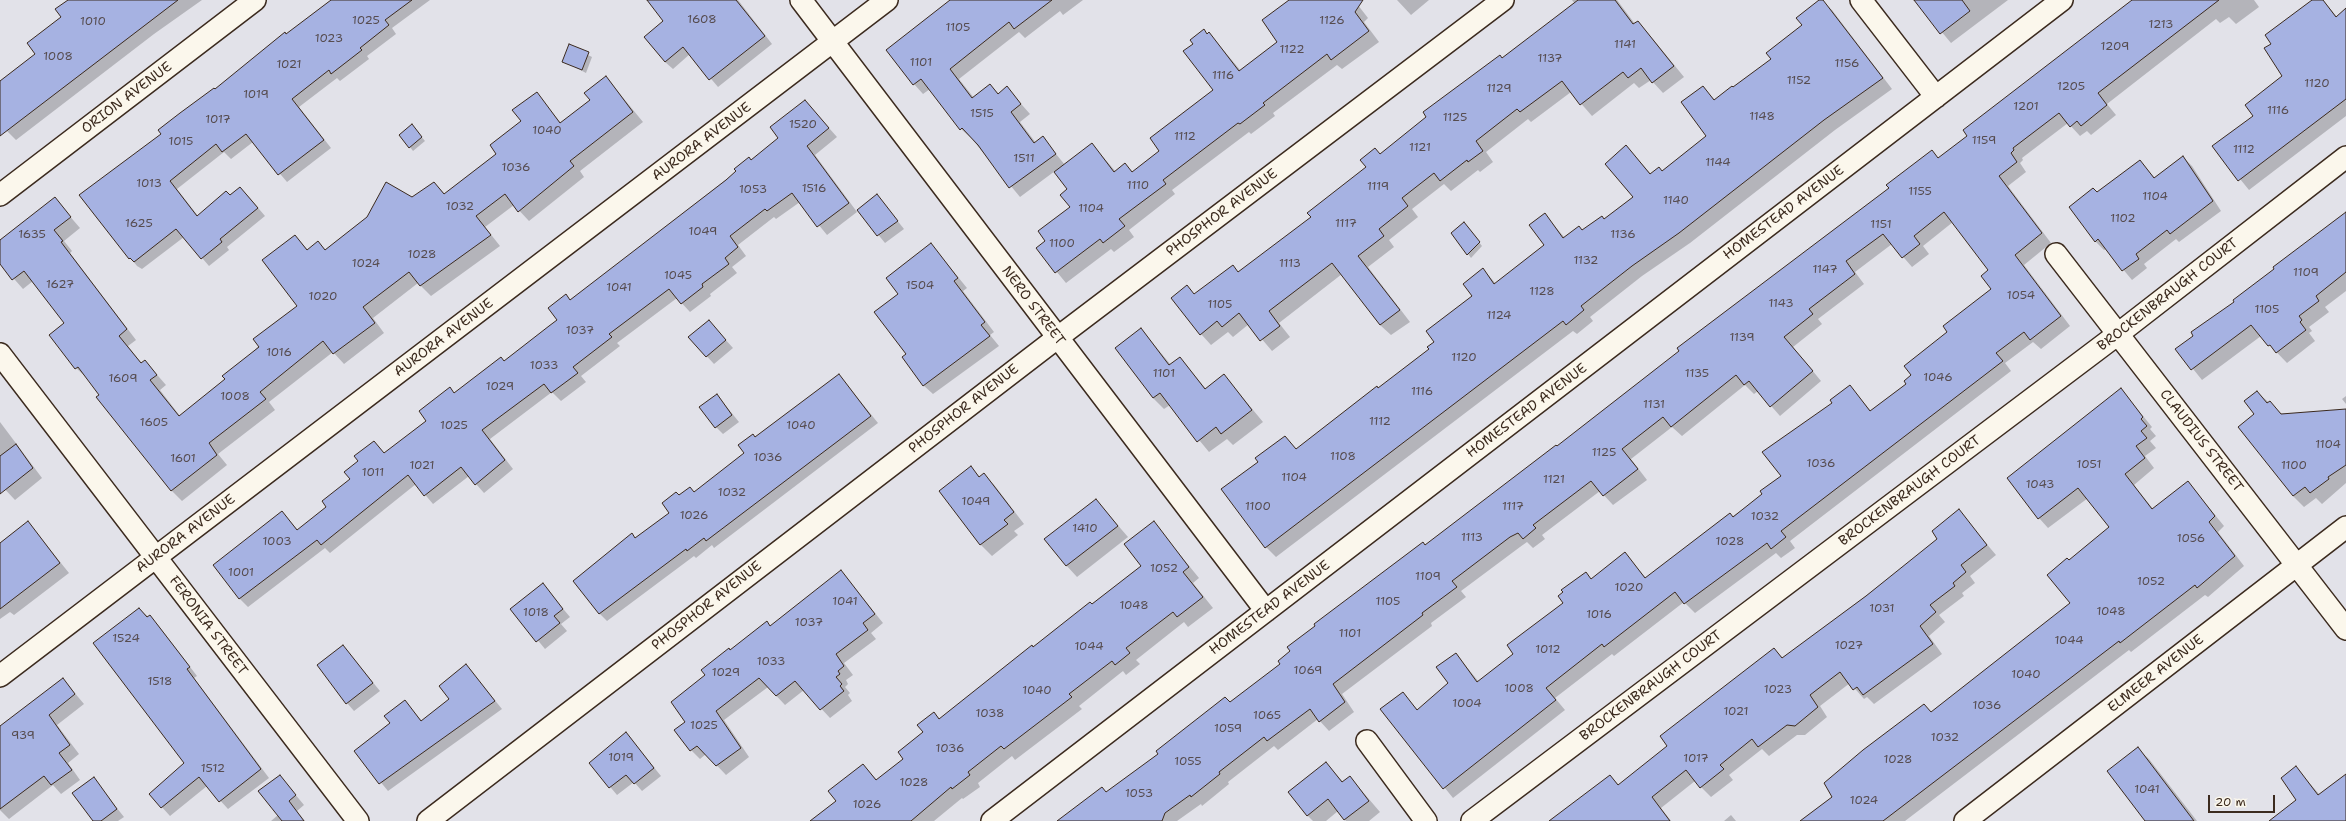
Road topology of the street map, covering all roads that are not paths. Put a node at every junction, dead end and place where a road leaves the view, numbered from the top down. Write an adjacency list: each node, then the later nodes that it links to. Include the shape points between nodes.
1 (254, 0): 10 (street, ORION AVENUE)
2 (800, 0): 7 (street, NERO STREET)
3 (888, 0): 7 (street, AURORA AVENUE)
4 (1503, 0): 13 (street, PHOSPHOR AVENUE)
5 (1861, 0): 8 (street)
6 (2062, 0): 8 (street, HOMESTEAD AVENUE)
7 (832, 42): 13 (street, NERO STREET); 16 (street, AURORA AVENUE)
8 (1936, 97): 18 (street, HOMESTEAD AVENUE)
9 (2346, 157): 12 (street, BROCKENBRAUGH COURT)
10 (0, 195)
11 (2056, 254): 12 (street, CLAUDIUS STREET)
12 (2118, 334): 17 (street, CLAUDIUS STREET); 26 (street, BROCKENBRAUGH COURT)
13 (1057, 338): 18 (street, NERO STREET); 23 (street, PHOSPHOR AVENUE)
14 (0, 354): 16 (street, FERONIA STREET)
15 (2346, 527): 17 (street, ELMEER AVENUE)
16 (155, 557): 20 (street, AURORA AVENUE); 22 (street, FERONIA STREET)
17 (2297, 565): 19 (street, CLAUDIUS STREET); 27 (street, ELMEER AVENUE)
18 (1266, 611): 24 (street, HOMESTEAD AVENUE)
19 (2346, 629)
20 (0, 676)
21 (1367, 741): 25 (street)
22 (358, 821)
23 (428, 821)
24 (992, 821)
25 (1426, 821)
26 (1472, 821)
27 (1965, 821)

